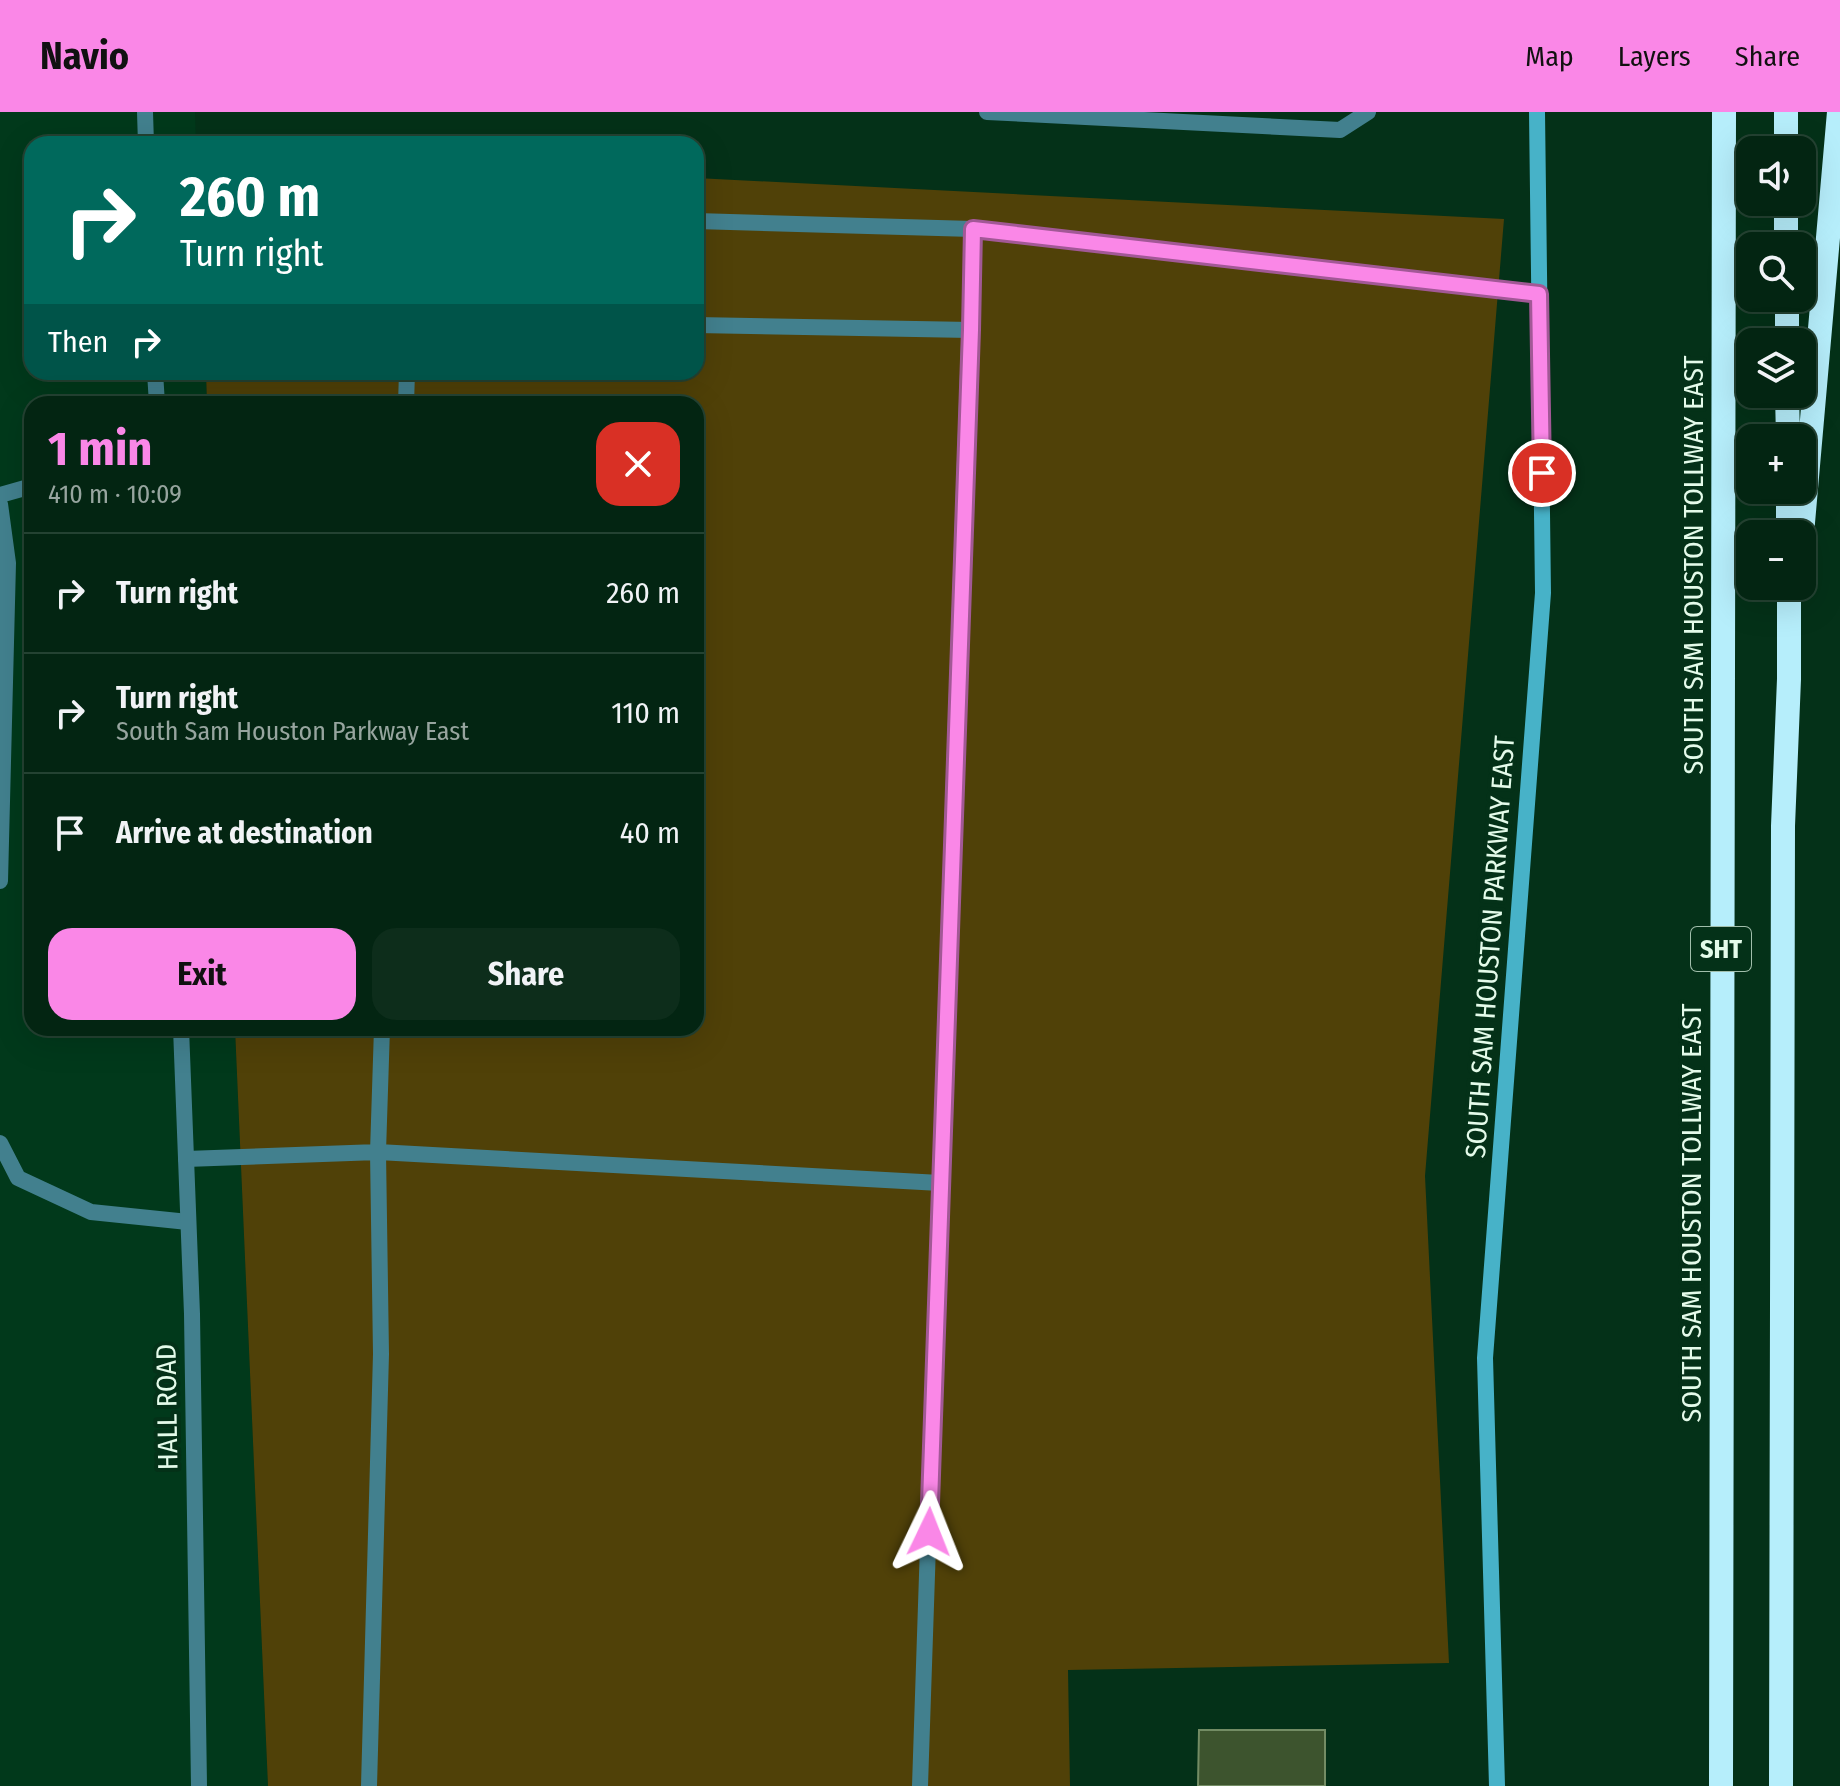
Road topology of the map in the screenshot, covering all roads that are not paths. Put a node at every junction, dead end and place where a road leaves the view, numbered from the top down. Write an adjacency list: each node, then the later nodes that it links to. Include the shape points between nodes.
1 (145, 112): 9 (street)
2 (987, 112): 3 (street, via 1340,130)
3 (1368, 112)
4 (1537, 112): 14 (main road, SOUTH SAM HOUSTON PARKWAY EAST)
5 (1708, 112): 13 (highway)
6 (1724, 112): 13 (highway, SOUTH SAM HOUSTON TOLLWAY EAST / SHT)
7 (1786, 112): 10 (highway)
8 (1839, 112): 20 (highway)
9 (146, 136)
10 (1786, 136)
11 (704, 221): 12 (street)
12 (973, 229): 14 (street); 16 (street)
13 (1723, 293): 36 (highway, SOUTH SAM HOUSTON TOLLWAY EAST / SHT)
14 (1539, 294): 35 (main road, SOUTH SAM HOUSTON PARKWAY EAST, via 1543,593 1485,1358)
15 (704, 325): 16 (street)
16 (971, 330): 30 (street)
17 (24, 488): 18 (street)
18 (0, 495)
19 (0, 504): 24 (street, via 8,563)
20 (1803, 520)
21 (1789, 600): 23 (highway, SHT)
22 (1796, 600): 23 (highway)
23 (1789, 679): 37 (highway, SHT, via 1783,826)
24 (0, 881)
25 (181, 1036): 29 (street, HALL ROAD)
26 (382, 1036): 28 (street)
27 (1, 1146): 31 (street, via 18,1178 91,1212)
28 (378, 1152): 29 (street); 30 (street); 33 (street, via 381,1354)
29 (186, 1159): 31 (street, HALL ROAD)
30 (940, 1183): 34 (street)
31 (188, 1222): 32 (street, HALL ROAD)
32 (199, 1786)
33 (369, 1786)
34 (920, 1786)
35 (1497, 1786)
36 (1721, 1786)
37 (1781, 1786)

